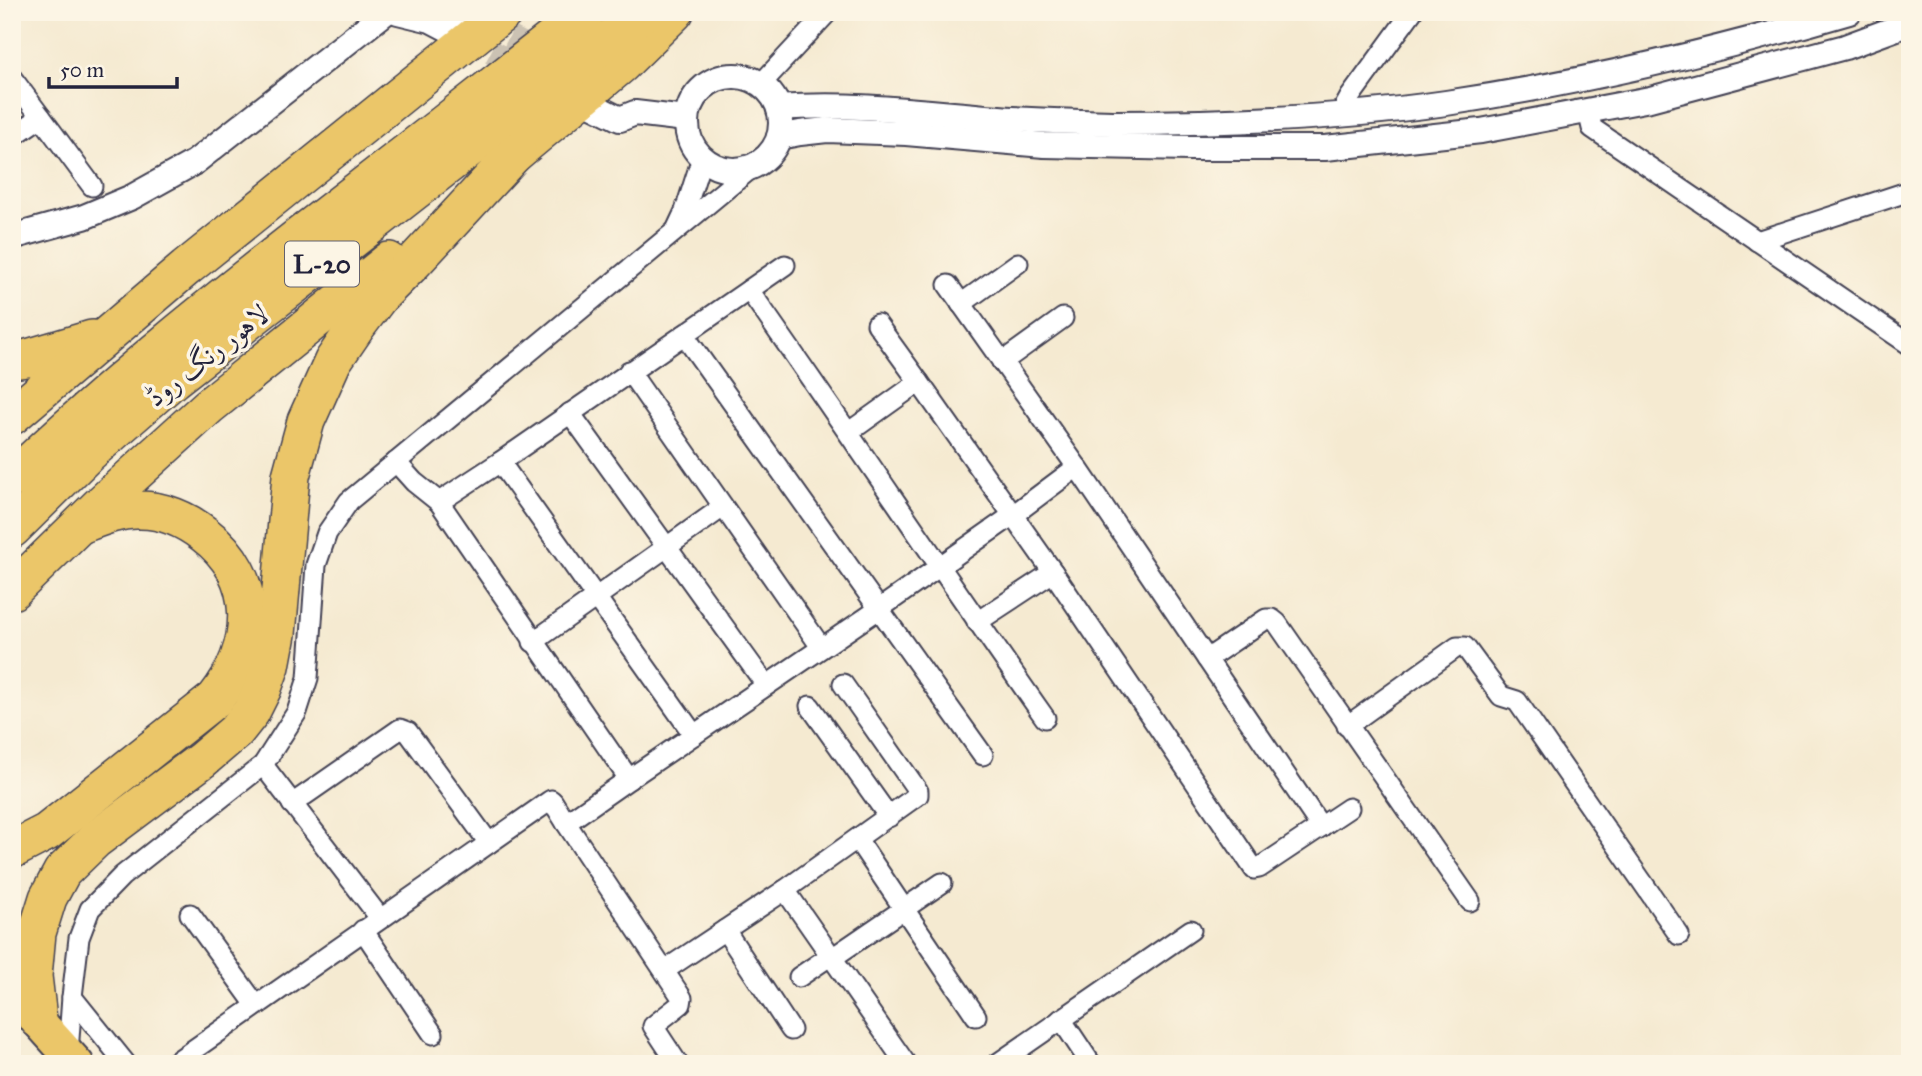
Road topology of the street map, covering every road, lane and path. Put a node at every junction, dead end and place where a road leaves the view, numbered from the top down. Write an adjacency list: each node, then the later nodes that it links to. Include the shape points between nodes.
1 (386, 12): 30 (street, via 195,162 84,217)
2 (398, 12): 10 (street)
3 (504, 12): 39 (highway)
4 (586, 12): 52 (highway, لاہور رنگ روڈ / L-20, via 143,360)
5 (644, 12): 57 (highway, لاہور رنگ روڈ / L-20, via 173,380)
6 (675, 12): 24 (highway, via 621,65)
7 (828, 12): 15 (street)
8 (1412, 12): 19 (street)
9 (1849, 12): 12 (street)
10 (450, 18)
11 (1910, 23): 14 (street, via 1845,47)
12 (1702, 53): 14 (street); 19 (street, via 1553,85)
13 (12, 78): 20 (street)
14 (1710, 83): 18 (street)
15 (761, 84): 17 (street); 21 (street, via 734,75 719,78 695,95)
16 (602, 98): 21 (street, via 624,99 635,113)
17 (779, 108): 19 (street, via 836,105 1113,122 1243,122); 23 (street)
18 (1588, 111): 23 (street, via 1481,131 1325,148 1044,145 827,130); 31 (street, via 1591,128)
19 (1340, 115)
20 (41, 117): 22 (street); 27 (street)
21 (687, 119): 25 (street, via 689,140)
22 (12, 137)
23 (779, 137): 26 (street, via 772,151)
24 (517, 151): 56 (highway, via 209,406); 101 (highway, via 379,297 333,361 306,421 291,476 277,634 263,688 236,731 95,840 62,872 37,933 33,976)
25 (702, 158): 26 (street, via 727,170); 29 (street)
26 (754, 166): 29 (street)
27 (92, 186)
28 (1910, 191): 31 (street)
29 (675, 232): 49 (street)
30 (12, 237)
31 (1757, 241): 41 (street)
32 (1018, 263): 36 (street)
33 (785, 265): 35 (street)
34 (948, 285): 36 (street)
35 (750, 290): 40 (street); 48 (street)
36 (961, 304): 43 (street)
37 (1063, 318): 43 (street)
38 (877, 324): 45 (street)
39 (106, 335): 42 (highway); 47 (highway)
40 (684, 335): 44 (street); 63 (street)
41 (1910, 345)
42 (12, 360)
43 (1003, 362): 51 (street)
44 (629, 371): 46 (street); 54 (street)
45 (919, 382): 48 (street); 55 (street)
46 (570, 413): 50 (street); 58 (street)
47 (12, 416)
48 (849, 432): 59 (street)
49 (396, 462): 53 (street); 75 (street, via 349,501 327,533 316,565 308,678 297,712)
50 (500, 462): 53 (street); 62 (street)
51 (1077, 467): 55 (street); 67 (street)
52 (12, 479)
53 (439, 502): 65 (street)
54 (723, 507): 58 (street); 66 (street)
55 (1013, 515): 59 (street); 60 (street)
56 (78, 526): 61 (highway); 84 (highway, via 140,510 193,525 218,545 235,568 247,603 247,630 242,654 215,699 47,832)
57 (12, 529)
58 (668, 547): 62 (street); 69 (street)
59 (939, 567): 63 (street); 64 (street)
60 (1053, 572): 64 (street); 81 (street, via 1254,869)
61 (12, 591)
62 (596, 597): 65 (street); 73 (street)
63 (878, 609): 66 (street); 74 (street)
64 (978, 622): 71 (street)
65 (533, 642): 76 (street)
66 (821, 647): 69 (street)
67 (1207, 659): 72 (street, via 1272,619); 81 (street)
68 (843, 684): 79 (street, via 918,791)
69 (766, 685): 73 (street)
70 (810, 706): 79 (street)
71 (1045, 718)
72 (1347, 726): 87 (street); 93 (street, via 1457,647 1465,647 1501,696 1517,701)
73 (694, 735): 76 (street)
74 (983, 755)
75 (263, 765): 77 (street); 98 (street, via 122,876 90,909 79,938)
76 (629, 779): 80 (street)
77 (292, 804): 83 (street, via 400,729 408,732); 90 (street)
78 (1349, 808): 81 (street)
79 (889, 817): 82 (street)
80 (566, 823): 83 (street, via 551,800); 95 (street)
81 (1321, 827)
82 (858, 839): 86 (street); 88 (street)
83 (489, 843): 90 (street)
84 (12, 850)
85 (942, 883): 88 (street)
86 (785, 890): 91 (street); 94 (street)
87 (1470, 901)
88 (904, 909): 94 (street); 100 (street)
89 (190, 914): 99 (street)
90 (371, 924): 99 (street); 104 (street)
91 (725, 930): 95 (street); 103 (street)
92 (1191, 930): 102 (street)
93 (1679, 934)
94 (831, 957): 96 (street); 109 (street)
95 (665, 970): 108 (street, via 683,1001 653,1026)
96 (799, 977)
97 (12, 992): 101 (highway)
98 (72, 997): 105 (street); 106 (street)
99 (257, 1005): 107 (street)
100 (976, 1016)
101 (38, 1019): 105 (highway)
102 (1061, 1019): 110 (street); 111 (street)
103 (791, 1030)
104 (433, 1034)
105 (73, 1058)
106 (126, 1064)
107 (173, 1064)
108 (678, 1064)
109 (906, 1064)
110 (998, 1064)
111 (1091, 1064)

